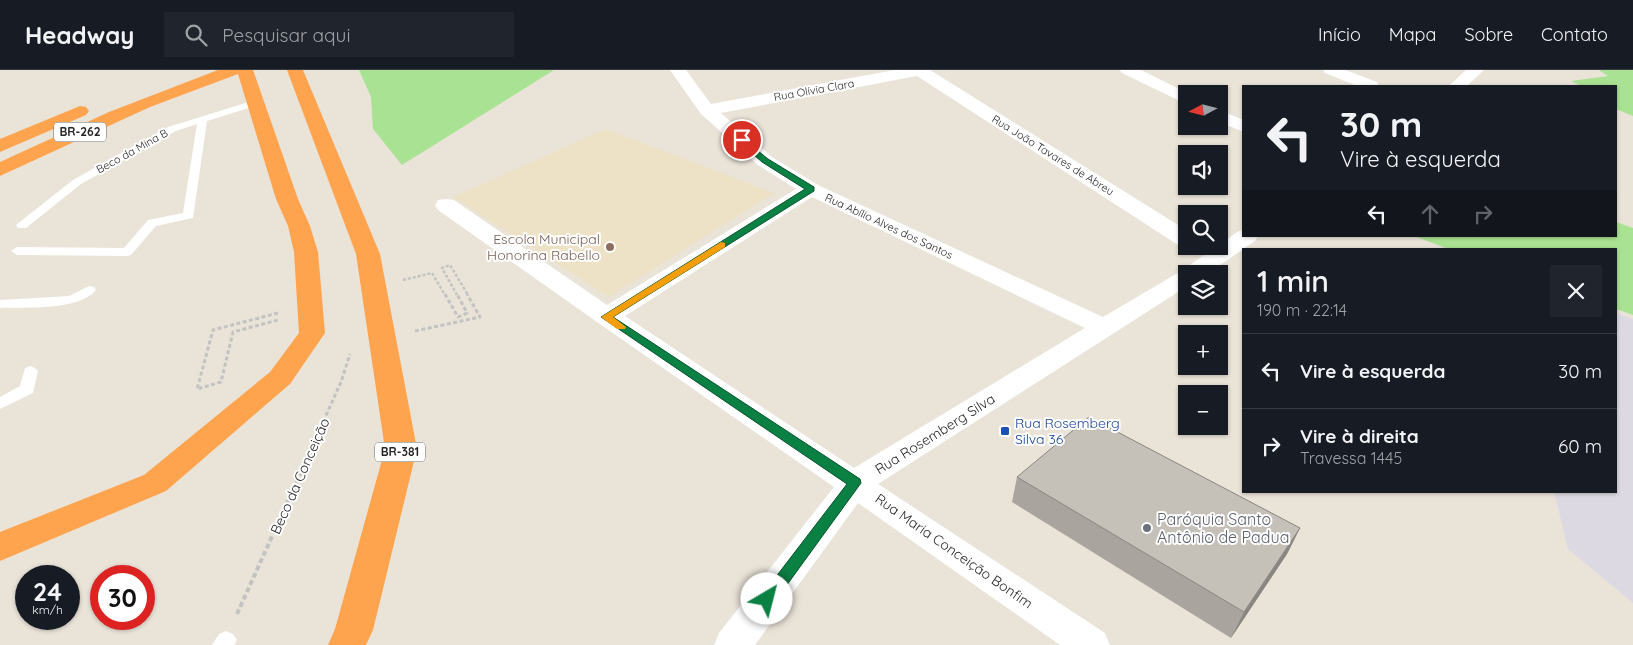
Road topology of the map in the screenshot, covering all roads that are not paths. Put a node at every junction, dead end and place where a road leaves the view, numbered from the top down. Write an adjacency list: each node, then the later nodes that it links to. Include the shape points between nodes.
1 (233, 70): 19 (highway, BR-262, via 161,96)
2 (246, 70): 12 (highway)
3 (295, 70): 38 (highway, BR-381, via 368,254 401,449 354,630)
4 (678, 70): 14 (street, Rua Abílio Alves dos Santos)
5 (920, 70): 14 (street, Rua Olívia Clara); 23 (street, Rua João Tavares de Abreu)
6 (1128, 70): 11 (street)
7 (1331, 70): 9 (street)
8 (1476, 70): 10 (street)
9 (1368, 85)
10 (1458, 85)
11 (1178, 95)
12 (255, 103): 15 (lane, Beco da Mina B); 37 (highway, via 306,252 311,322 280,378 155,483)
13 (95, 105): 18 (highway, BR-262)
14 (707, 110): 20 (street, Rua Abílio Alves dos Santos, via 765,161)
15 (203, 118): 22 (lane, Beco da Mina B, via 172,129 77,182); 25 (lane, via 189,215 152,223 127,252)
16 (1228, 119): 17 (street)
17 (1242, 126)
18 (0, 146)
19 (0, 170)
20 (811, 189): 32 (street); 33 (street, Rua Abílio Alves dos Santos)
21 (446, 205): 32 (street, Rua Maria Conceição Bonfim)
22 (22, 225)
23 (1178, 235)
24 (1246, 237): 27 (street)
25 (17, 251)
26 (1210, 255): 27 (street)
27 (1216, 259): 28 (street)
28 (1206, 265)
29 (1178, 282): 33 (street, Rua Rosemberg Silva)
30 (89, 290): 31 (lane, via 72,300)
31 (0, 304)
32 (606, 317): 36 (street, Rua Maria Conceição Bonfim)
33 (1103, 327): 36 (street, Rua Rosemberg Silva)
34 (30, 371): 35 (lane, via 28,389)
35 (0, 404)
36 (855, 483): 39 (street, Rua Rosemberg Silva); 40 (street, Rua Maria Conceição Bonfim)
37 (0, 548)
38 (347, 645)
39 (733, 645)
40 (1091, 645)

